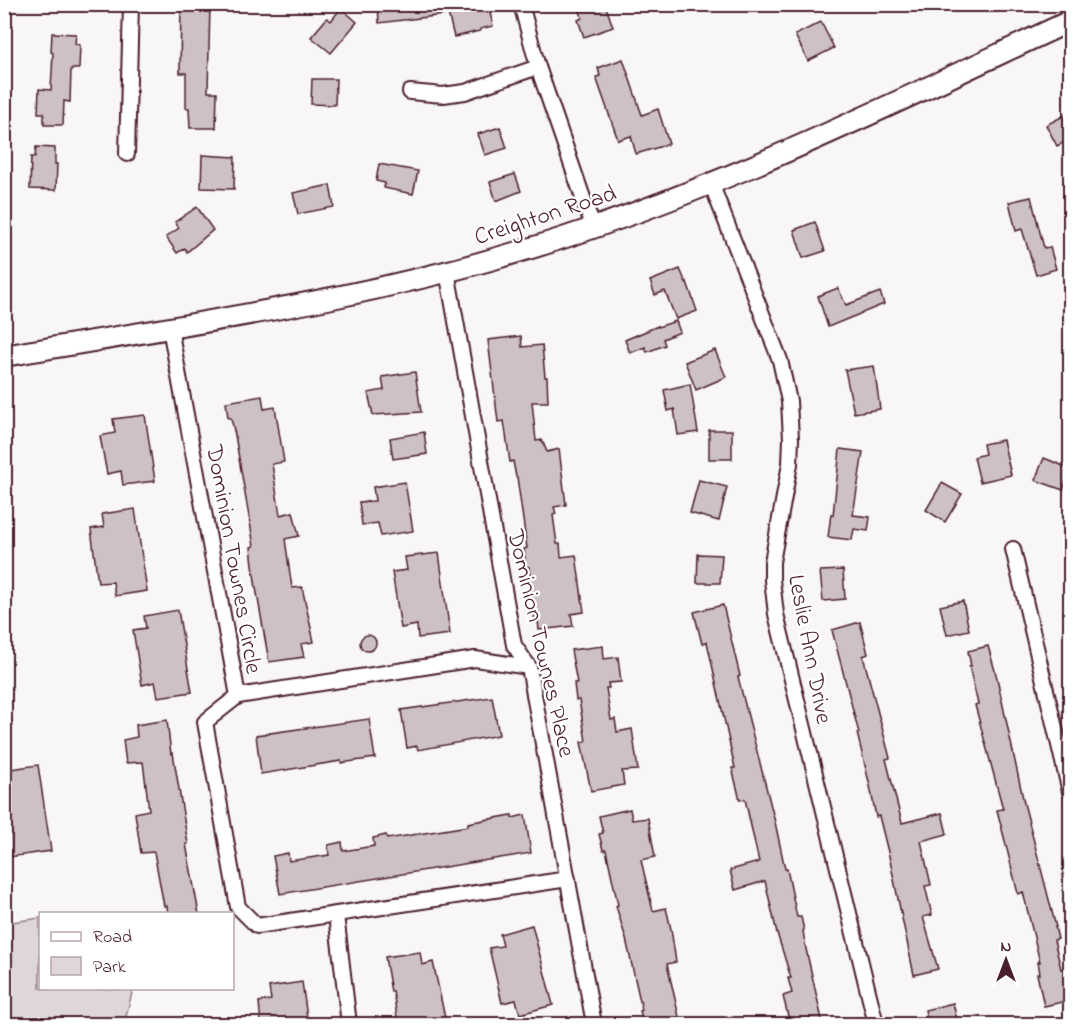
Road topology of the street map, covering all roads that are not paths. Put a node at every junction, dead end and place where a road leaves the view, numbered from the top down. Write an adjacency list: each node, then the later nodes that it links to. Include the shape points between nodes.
1 (131, 4): 6 (street)
2 (521, 4): 4 (street)
3 (1071, 21): 7 (main road, Creighton Road)
4 (538, 67): 5 (street, via 465,92); 8 (street)
5 (410, 92)
6 (127, 154)
7 (711, 183): 8 (main road, Creighton Road); 20 (street, Leslie Ann Drive, via 780,360 789,401 790,464 772,562 776,614)
8 (593, 227): 9 (main road, Creighton Road)
9 (447, 271): 10 (main road, Creighton Road, via 295,306); 13 (street, Dominion Townes Place, via 514,645)
10 (170, 328): 11 (main road, Creighton Road); 14 (street, Dominion Townes Circle)
11 (4, 356)
12 (1013, 549): 15 (street)
13 (529, 667): 14 (street, via 475,659); 16 (street, Dominion Townes Place)
14 (238, 696): 17 (street, Dominion Townes Circle, via 205,722 238,907 257,926)
15 (1071, 792)
16 (568, 879): 17 (street, Dominion Townes Circle); 19 (street, Dominion Townes Place)
17 (336, 915): 18 (street)
18 (349, 1024)
19 (594, 1024)
20 (876, 1024)

